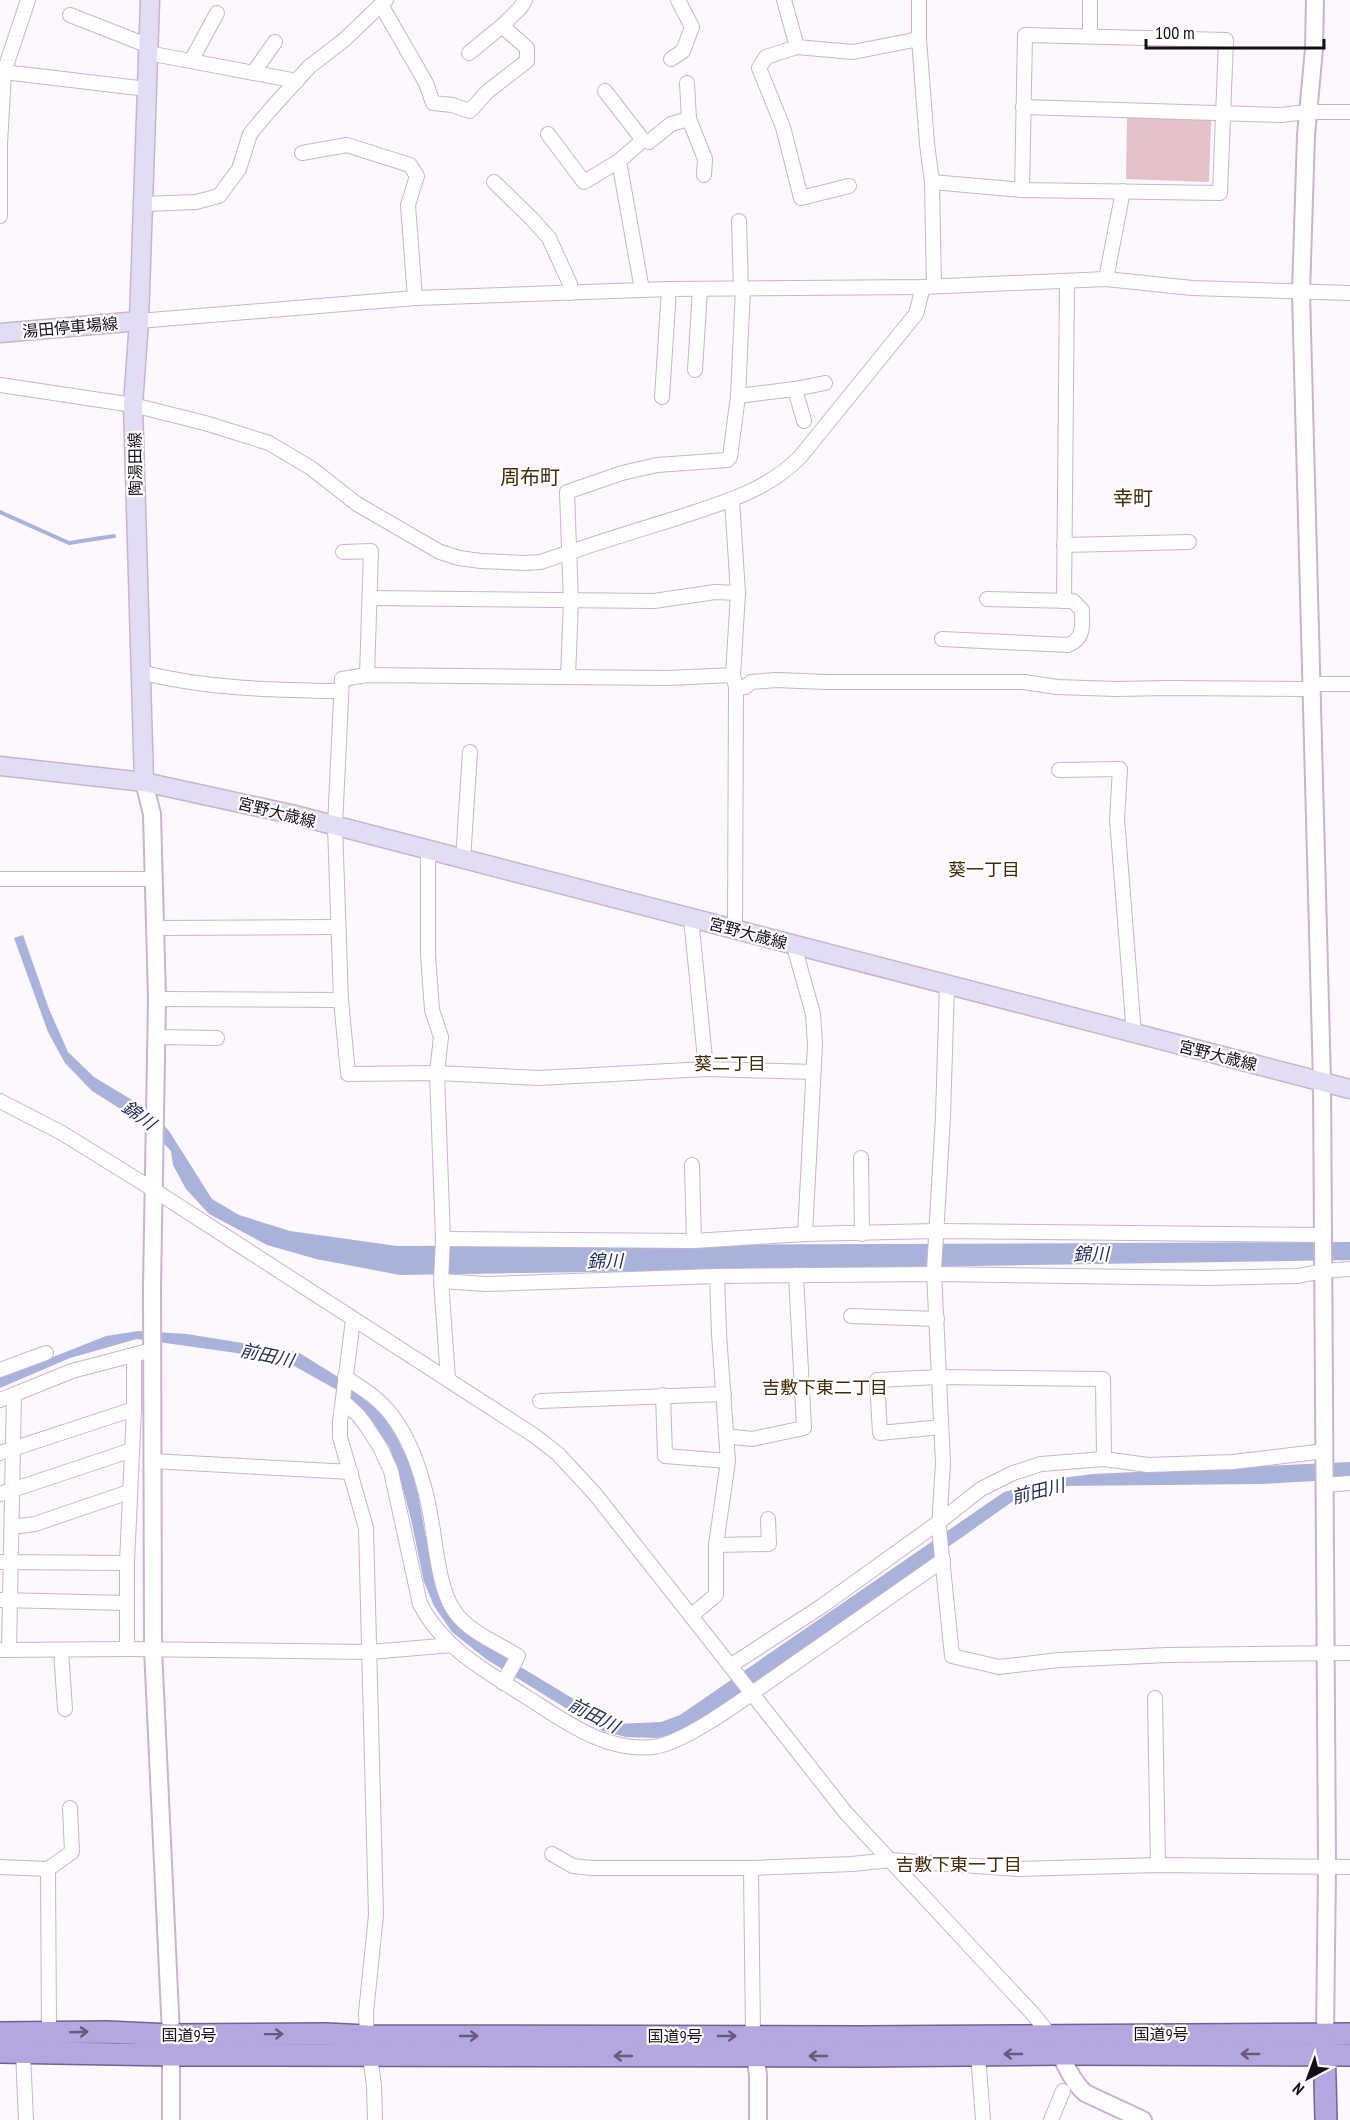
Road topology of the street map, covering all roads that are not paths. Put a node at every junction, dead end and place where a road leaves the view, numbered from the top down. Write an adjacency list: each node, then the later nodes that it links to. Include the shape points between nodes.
1 (28, 0): 21 (street)
2 (150, 0): 17 (main road, 陶湯田線)
3 (525, 0): 12 (street)
4 (678, 0): 19 (street, via 692,27 683,51)
5 (784, 0): 16 (street)
6 (919, 0): 14 (street)
7 (1090, 0): 13 (street)
8 (1315, 0): 28 (street)
9 (383, 3): 12 (street, via 434,103 470,111 487,92 527,61 527,48); 23 (street)
10 (217, 13): 20 (street)
11 (70, 15): 17 (street)
12 (502, 26): 18 (street)
13 (1090, 36): 27 (street, via 1025,35); 30 (street, via 1226,40)
14 (919, 39): 16 (street, via 853,52); 38 (street)
15 (275, 42): 22 (street)
16 (797, 47): 39 (street, via 766,57 759,68 783,127 801,198)
17 (148, 49): 20 (street); 25 (main road, 陶湯田線)
18 (469, 53)
19 (671, 59)
20 (191, 61): 22 (street)
21 (4, 72): 25 (street); 43 (street)
22 (254, 73): 23 (street)
23 (297, 81): 42 (street, via 250,134 239,170 219,196 196,202)
24 (687, 83): 31 (street)
25 (147, 90): 42 (main road, 陶湯田線)
26 (605, 91): 33 (street)
27 (1023, 107): 30 (street); 40 (street)
28 (1307, 112): 29 (street); 30 (street); 53 (street)
29 (1350, 112)
30 (1224, 114): 41 (street, via 1220,193)
31 (689, 120): 33 (street, via 671,124 649,142); 36 (street, via 705,159)
32 (548, 134): 35 (street, via 584,182)
33 (643, 140): 35 (street)
34 (302, 153): 55 (street, via 347,145 410,165 417,176 408,205)
35 (619, 161): 51 (street)
36 (704, 175)
37 (494, 182): 52 (street, via 549,238)
38 (932, 182): 40 (street); 47 (street)
39 (849, 186)
40 (1022, 190): 41 (street)
41 (1123, 191): 45 (street)
42 (144, 204): 56 (main road, 陶湯田線)
43 (0, 216)
44 (739, 221): 50 (street)
45 (1106, 279): 46 (street); 53 (street)
46 (1067, 282): 47 (street); 68 (street)
47 (928, 286): 50 (street); 66 (street, via 916,314 800,457 767,484)
48 (669, 289): 49 (street); 51 (street); 63 (street)
49 (700, 289): 50 (street); 58 (street)
50 (742, 289): 62 (street)
51 (642, 290): 52 (street)
52 (570, 292): 55 (street)
53 (1301, 293): 54 (street); 82 (street)
54 (1350, 293)
55 (415, 298): 56 (street)
56 (139, 321): 57 (main road, 湯田停車場線); 64 (main road, 陶湯田線)
57 (0, 333)
58 (695, 370)
59 (825, 383): 61 (street)
60 (0, 385): 64 (street)
61 (795, 389): 62 (street); 65 (street)
62 (738, 396): 69 (street, via 727,460 657,465 567,492)
63 (662, 397)
64 (133, 405): 69 (street, via 269,443 357,504 440,552 470,560 524,563); 77 (main road, 陶湯田線)
65 (804, 421)
66 (732, 500): 69 (street); 71 (street)
67 (1189, 542): 68 (street)
68 (1064, 545): 74 (street)
69 (570, 551): 75 (street)
70 (343, 552): 72 (street, via 371,551)
71 (738, 593): 75 (street, via 716,592 654,602); 80 (street)
72 (370, 598): 75 (street); 78 (street)
73 (987, 599): 74 (street)
74 (1064, 601): 76 (street, via 1072,601 1082,610 1081,633 1077,641 1068,645)
75 (571, 602): 79 (street)
76 (942, 639)
77 (140, 672): 83 (street, via 174,681 261,690); 87 (main road, 陶湯田線)
78 (367, 675): 79 (street); 83 (street, via 342,679)
79 (568, 676): 80 (street)
80 (734, 681): 82 (street, via 745,687 751,682 776,680 1024,682 1116,689); 96 (street)
81 (1350, 684): 82 (street)
82 (1312, 687): 107 (street)
83 (341, 691): 88 (street)
84 (470, 752): 90 (street)
85 (0, 766): 87 (main road)
86 (1059, 770): 101 (street, via 1120,770 1117,819)
87 (144, 782): 88 (main road, 宮野大歳線); 92 (street, via 152,814)
88 (334, 826): 89 (main road, 宮野大歳線); 94 (street)
89 (428, 850): 90 (main road, 宮野大歳線); 106 (street, via 428,955 432,1010 441,1037)
90 (463, 860): 93 (main road, 宮野大歳線)
91 (0, 879): 92 (street)
92 (153, 879): 95 (street)
93 (691, 918): 96 (main road, 宮野大歳線); 104 (street)
94 (338, 927): 95 (street); 100 (street)
95 (154, 928): 99 (street)
96 (735, 930): 97 (main road, 宮野大歳線)
97 (794, 946): 98 (main road, 宮野大歳線); 105 (street, via 813,1014)
98 (947, 985): 101 (main road, 宮野大歳線); 113 (street)
99 (157, 999): 100 (street); 102 (street)
100 (341, 1000): 106 (street, via 348,1074)
101 (1134, 1034): 107 (main road, 宮野大歳線)
102 (157, 1037): 103 (street); 112 (street)
103 (217, 1038)
104 (706, 1069): 105 (street); 106 (street, via 539,1078)
105 (813, 1072): 114 (street)
106 (437, 1073): 117 (street)
107 (1322, 1081): 108 (main road, 宮野大歳線); 116 (street)
108 (1350, 1089)
109 (0, 1101): 112 (street, via 62,1133)
110 (861, 1158): 115 (street)
111 (692, 1165): 118 (street)
112 (154, 1190): 127 (street); 128 (street)
113 (936, 1231): 115 (street); 116 (street); 121 (street)
114 (805, 1234): 115 (street); 118 (street)
115 (862, 1234)
116 (1322, 1237): 119 (street)
117 (443, 1239): 118 (street); 124 (street)
118 (694, 1241)
119 (1323, 1269): 120 (street); 121 (street, via 1298,1276 1208,1278); 146 (street)
120 (1350, 1269)
121 (935, 1272): 122 (street); 126 (street)
122 (796, 1275): 123 (street); 143 (street, via 804,1428 752,1439)
123 (717, 1276): 124 (street, via 486,1284); 135 (street)
124 (441, 1281): 134 (street)
125 (851, 1316): 126 (street)
126 (937, 1319): 133 (street)
127 (353, 1320): 132 (street); 134 (street)
128 (152, 1350): 130 (street); 148 (street)
129 (46, 1353): 131 (street)
130 (134, 1355): 136 (street, via 72,1371); 141 (street)
131 (0, 1370)
132 (345, 1377): 139 (street); 174 (street, via 376,1398 404,1435 416,1460 430,1510 436,1556 450,1606 465,1623 518,1656)
133 (939, 1377): 142 (street); 142 (street, via 877,1380 880,1433); 147 (street, via 1103,1379)
134 (448, 1379): 164 (street, via 558,1454 595,1494)
135 (724, 1394): 137 (street); 143 (street)
136 (14, 1395): 138 (street); 144 (street)
137 (663, 1395): 140 (street); 149 (street, via 665,1456)
138 (0, 1400)
139 (343, 1401): 150 (street, via 340,1437); 165 (street, via 358,1415 391,1471 420,1604)
140 (540, 1401)
141 (134, 1409): 144 (street); 145 (street)
142 (941, 1427): 156 (street)
143 (726, 1436): 149 (street)
144 (6, 1450): 153 (street)
145 (132, 1450): 153 (street); 154 (street)
146 (1325, 1454): 147 (street, via 1148,1465); 152 (street)
147 (1104, 1459): 156 (street, via 1041,1464 1013,1473 981,1489)
148 (152, 1461): 150 (street); 167 (street)
149 (728, 1461): 158 (street)
150 (351, 1472): 170 (street, via 366,1528)
151 (1350, 1483): 152 (street)
152 (1324, 1485): 172 (street)
153 (6, 1492): 157 (street)
154 (129, 1492): 157 (street, via 35,1524); 161 (street)
155 (768, 1520): 158 (street, via 769,1544)
156 (939, 1525): 159 (street); 173 (street)
157 (12, 1527): 160 (street)
158 (716, 1545): 164 (street, via 716,1595)
159 (942, 1559): 172 (street, via 952,1656 999,1667 1167,1655); 175 (street)
160 (6, 1562): 161 (street); 162 (street)
161 (127, 1563): 163 (street)
162 (5, 1600): 163 (street); 168 (street)
163 (127, 1603): 166 (street)
164 (692, 1616): 173 (street)
165 (452, 1645): 170 (street); 174 (street)
166 (127, 1649): 167 (street); 169 (street)
167 (153, 1649): 170 (street); 192 (street)
168 (5, 1650): 169 (street)
169 (61, 1650): 177 (street)
170 (370, 1652): 193 (street, via 376,1915 366,2013)
171 (1350, 1653): 172 (street)
172 (1326, 1654): 183 (street)
173 (730, 1666): 175 (street)
174 (503, 1683): 175 (street, via 586,1734 627,1746 669,1743)
175 (752, 1693): 180 (street, via 846,1813)
176 (1155, 1698): 181 (street)
177 (65, 1709)
178 (70, 1808): 186 (street, via 72,1852)
179 (552, 1854): 184 (street, via 573,1866 592,1868)
180 (891, 1860): 181 (street, via 1018,1869); 184 (street); 190 (street)
181 (1158, 1865): 183 (street)
182 (0, 1867): 186 (street)
183 (1327, 1867): 185 (street); 191 (street)
184 (751, 1868): 194 (street)
185 (1350, 1868)
186 (48, 1869): 187 (street)
187 (49, 2033): 188 (highway, 国道9号); 192 (highway, 国道9号, one-way to 192, via 107,2032)
188 (0, 2034)
189 (1350, 2034): 191 (highway, 国道9号)
190 (1050, 2035): 191 (highway, 国道9号); 194 (highway, 国道9号); 198 (street)
191 (1324, 2044): 198 (highway, 国道9号, one-way to 198); 199 (highway, 国道9号); 208 (highway)
192 (171, 2045): 193 (highway, 国道9号, via 326,2034); 196 (highway, 国道9号); 202 (street)
193 (369, 2045): 194 (highway, 国道9号); 203 (street)
194 (754, 2046): 197 (highway, 国道9号, one-way to 194); 204 (street)
195 (0, 2052): 196 (highway, 国道9号)
196 (23, 2052): 201 (street)
197 (978, 2054): 198 (highway, 国道9号, one-way to 197); 205 (street)
198 (1060, 2054): 207 (street, via 1085,2092)
199 (1350, 2055)
200 (1063, 2091): 206 (street)
201 (26, 2120)
202 (171, 2120)
203 (375, 2120)
204 (758, 2120)
205 (982, 2120)
206 (1051, 2120)
207 (1143, 2120)
208 (1326, 2120)

